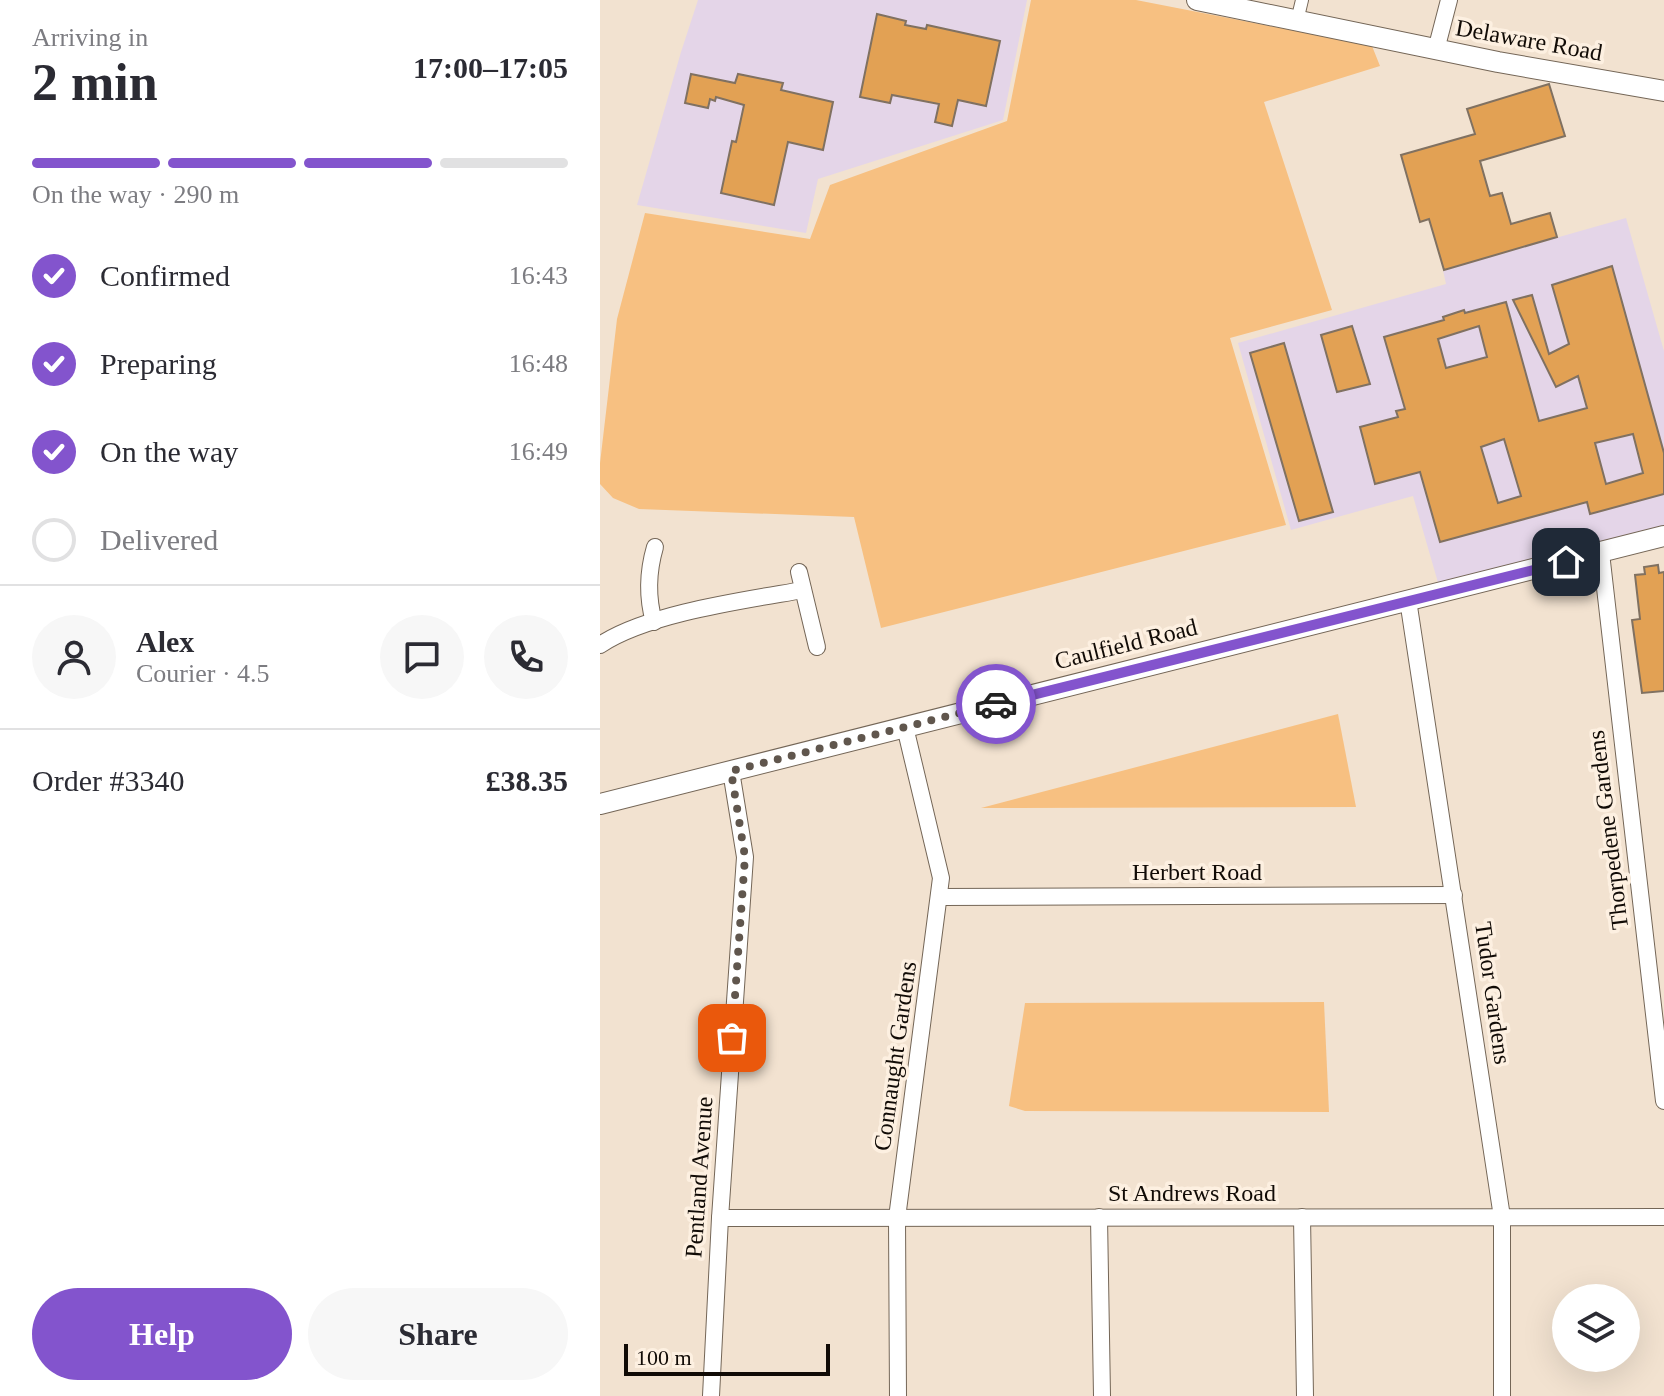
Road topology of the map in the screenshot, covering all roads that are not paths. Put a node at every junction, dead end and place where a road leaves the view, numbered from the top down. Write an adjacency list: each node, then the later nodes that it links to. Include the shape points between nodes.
1 (1197, 0): 4 (street, Delaware Road)
2 (1302, 0): 4 (street)
3 (1449, 0): 5 (street)
4 (1297, 21): 5 (street, Delaware Road)
5 (1436, 50): 6 (street, Delaware Road)
6 (1664, 91)
7 (1664, 536): 9 (street, Caulfield Road)
8 (655, 547): 13 (street, via 646,565)
9 (1601, 553): 12 (street, Caulfield Road); 21 (street, Thorpedene Gardens)
10 (799, 572): 11 (street)
11 (803, 590): 13 (street); 15 (street)
12 (1408, 600): 16 (street, Caulfield Road); 19 (street, Tudor Gardens)
13 (654, 622): 14 (street)
14 (600, 645)
15 (817, 647)
16 (905, 727): 17 (street, Caulfield Road); 20 (street, Connaught Gardens, via 941,878)
17 (731, 771): 18 (street, Caulfield Road); 26 (street, Pentland Avenue, via 745,857)
18 (600, 804)
19 (1454, 895): 20 (street, Herbert Road); 24 (street, Tudor Gardens)
20 (940, 897): 27 (street, Connaught Gardens)
21 (1664, 1101)
22 (1099, 1217): 23 (street, St Andrews Road); 27 (street, St Andrews Road); 30 (street)
23 (1302, 1217): 24 (street, St Andrews Road); 31 (street)
24 (1502, 1217): 25 (street, St Andrews Road); 32 (street, Tudor Gardens)
25 (1664, 1217)
26 (720, 1218): 27 (street, St Andrews Road); 28 (street, Pentland Avenue)
27 (897, 1218): 29 (street, Connaught Gardens)
28 (711, 1396)
29 (898, 1396)
30 (1102, 1396)
31 (1305, 1396)
32 (1502, 1396)

